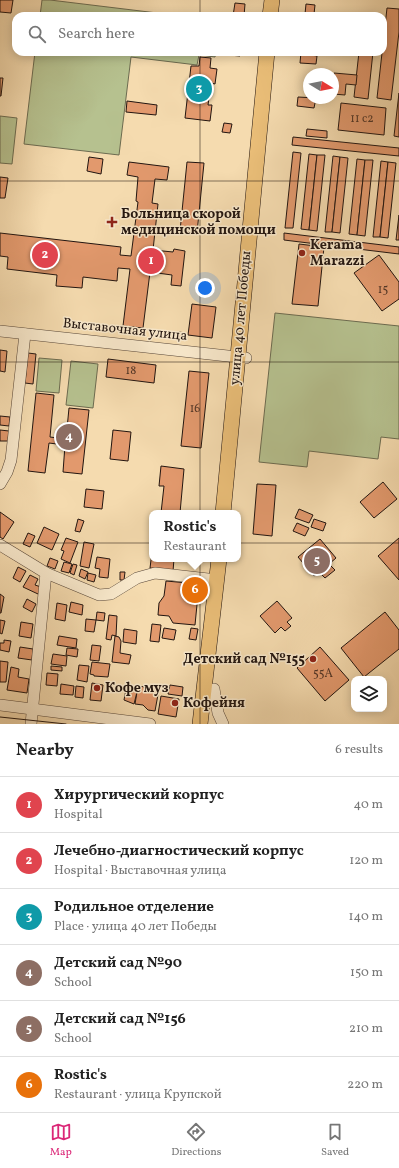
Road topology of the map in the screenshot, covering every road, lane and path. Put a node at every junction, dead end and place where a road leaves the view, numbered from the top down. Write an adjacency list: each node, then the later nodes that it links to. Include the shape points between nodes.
1 (272, 0): 3 (main road)
2 (281, 0): 4 (main road)
3 (270, 12)
4 (280, 12)
5 (267, 56): 9 (main road, улица 40 лет Победы)
6 (276, 56): 9 (main road, улица 40 лет Победы)
7 (0, 331): 8 (street, Выставочная улица)
8 (25, 334): 9 (street, Выставочная улица); 10 (street, via 11,460 8,472)
9 (242, 357): 11 (main road, улица 40 лет Победы); 12 (main road, улица 40 лет Победы)
10 (0, 484)
11 (223, 510)
12 (232, 510)
13 (0, 545): 16 (street)
14 (219, 562): 17 (main road)
15 (227, 562): 18 (main road)
16 (46, 573): 17 (street, via 99,595 111,594 137,578 155,573); 20 (street)
17 (217, 580): 23 (main road)
18 (214, 689): 24 (main road); 25 (street, via 218,713)
19 (0, 705): 20 (street)
20 (32, 708): 21 (street); 22 (street)
21 (31, 724)
22 (150, 724)
23 (200, 724)
24 (211, 724)
25 (224, 724)

